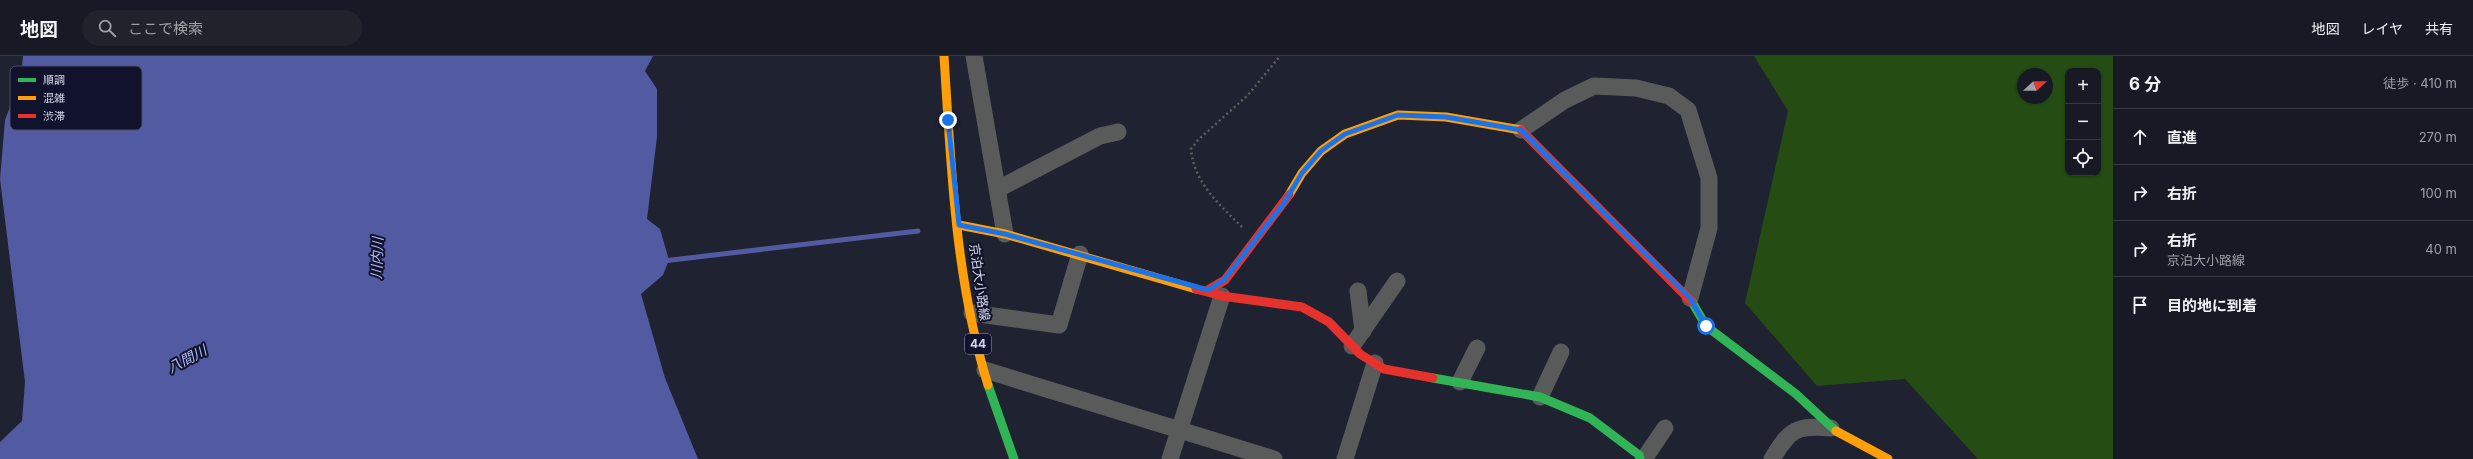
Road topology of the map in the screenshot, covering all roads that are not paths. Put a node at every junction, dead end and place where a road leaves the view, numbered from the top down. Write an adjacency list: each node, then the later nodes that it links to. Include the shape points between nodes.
1 (944, 56): 6 (street, 京泊大小路線 / 44)
2 (974, 56): 5 (street)
3 (1521, 130): 11 (street, via 1446,117 1398,115 1345,134 1321,151 1302,173 1284,203); 12 (street); 12 (street, via 1565,100 1594,86 1636,88 1669,96 1688,110 1709,178 1709,228)
4 (1118, 132): 5 (street, via 1100,136)
5 (998, 189): 7 (street)
6 (959, 225): 7 (street); 13 (street, 京泊大小路線 / 44)
7 (1005, 234): 8 (street)
8 (1080, 254): 11 (street); 13 (street, via 1059,325)
9 (1397, 281): 14 (street)
10 (1358, 291): 14 (street)
11 (1215, 293): 15 (street, via 1302,307 1329,322); 24 (street)
12 (1690, 298): 23 (street, via 1706,326 1796,394)
13 (972, 314): 19 (street, 京泊大小路線 / 44, via 974,332)
14 (1363, 331): 15 (street)
15 (1352, 346): 18 (street)
16 (1476, 348): 20 (street)
17 (1561, 352): 21 (street)
18 (1375, 363): 20 (street, via 1384,369); 28 (street)
19 (986, 370): 24 (street); 25 (street, 京泊大小路線 / 44, via 1002,429)
20 (1460, 382): 21 (street)
21 (1540, 397): 29 (street, via 1590,418 1639,455)
22 (1665, 428): 30 (street)
23 (1831, 428): 31 (street, via 1808,426 1796,430 1784,440); 32 (street)
24 (1179, 430): 26 (street); 27 (street)
25 (1014, 459)
26 (1170, 459)
27 (1274, 459)
28 (1345, 459)
29 (1640, 459)
30 (1644, 459)
31 (1772, 459)
32 (1888, 459)

